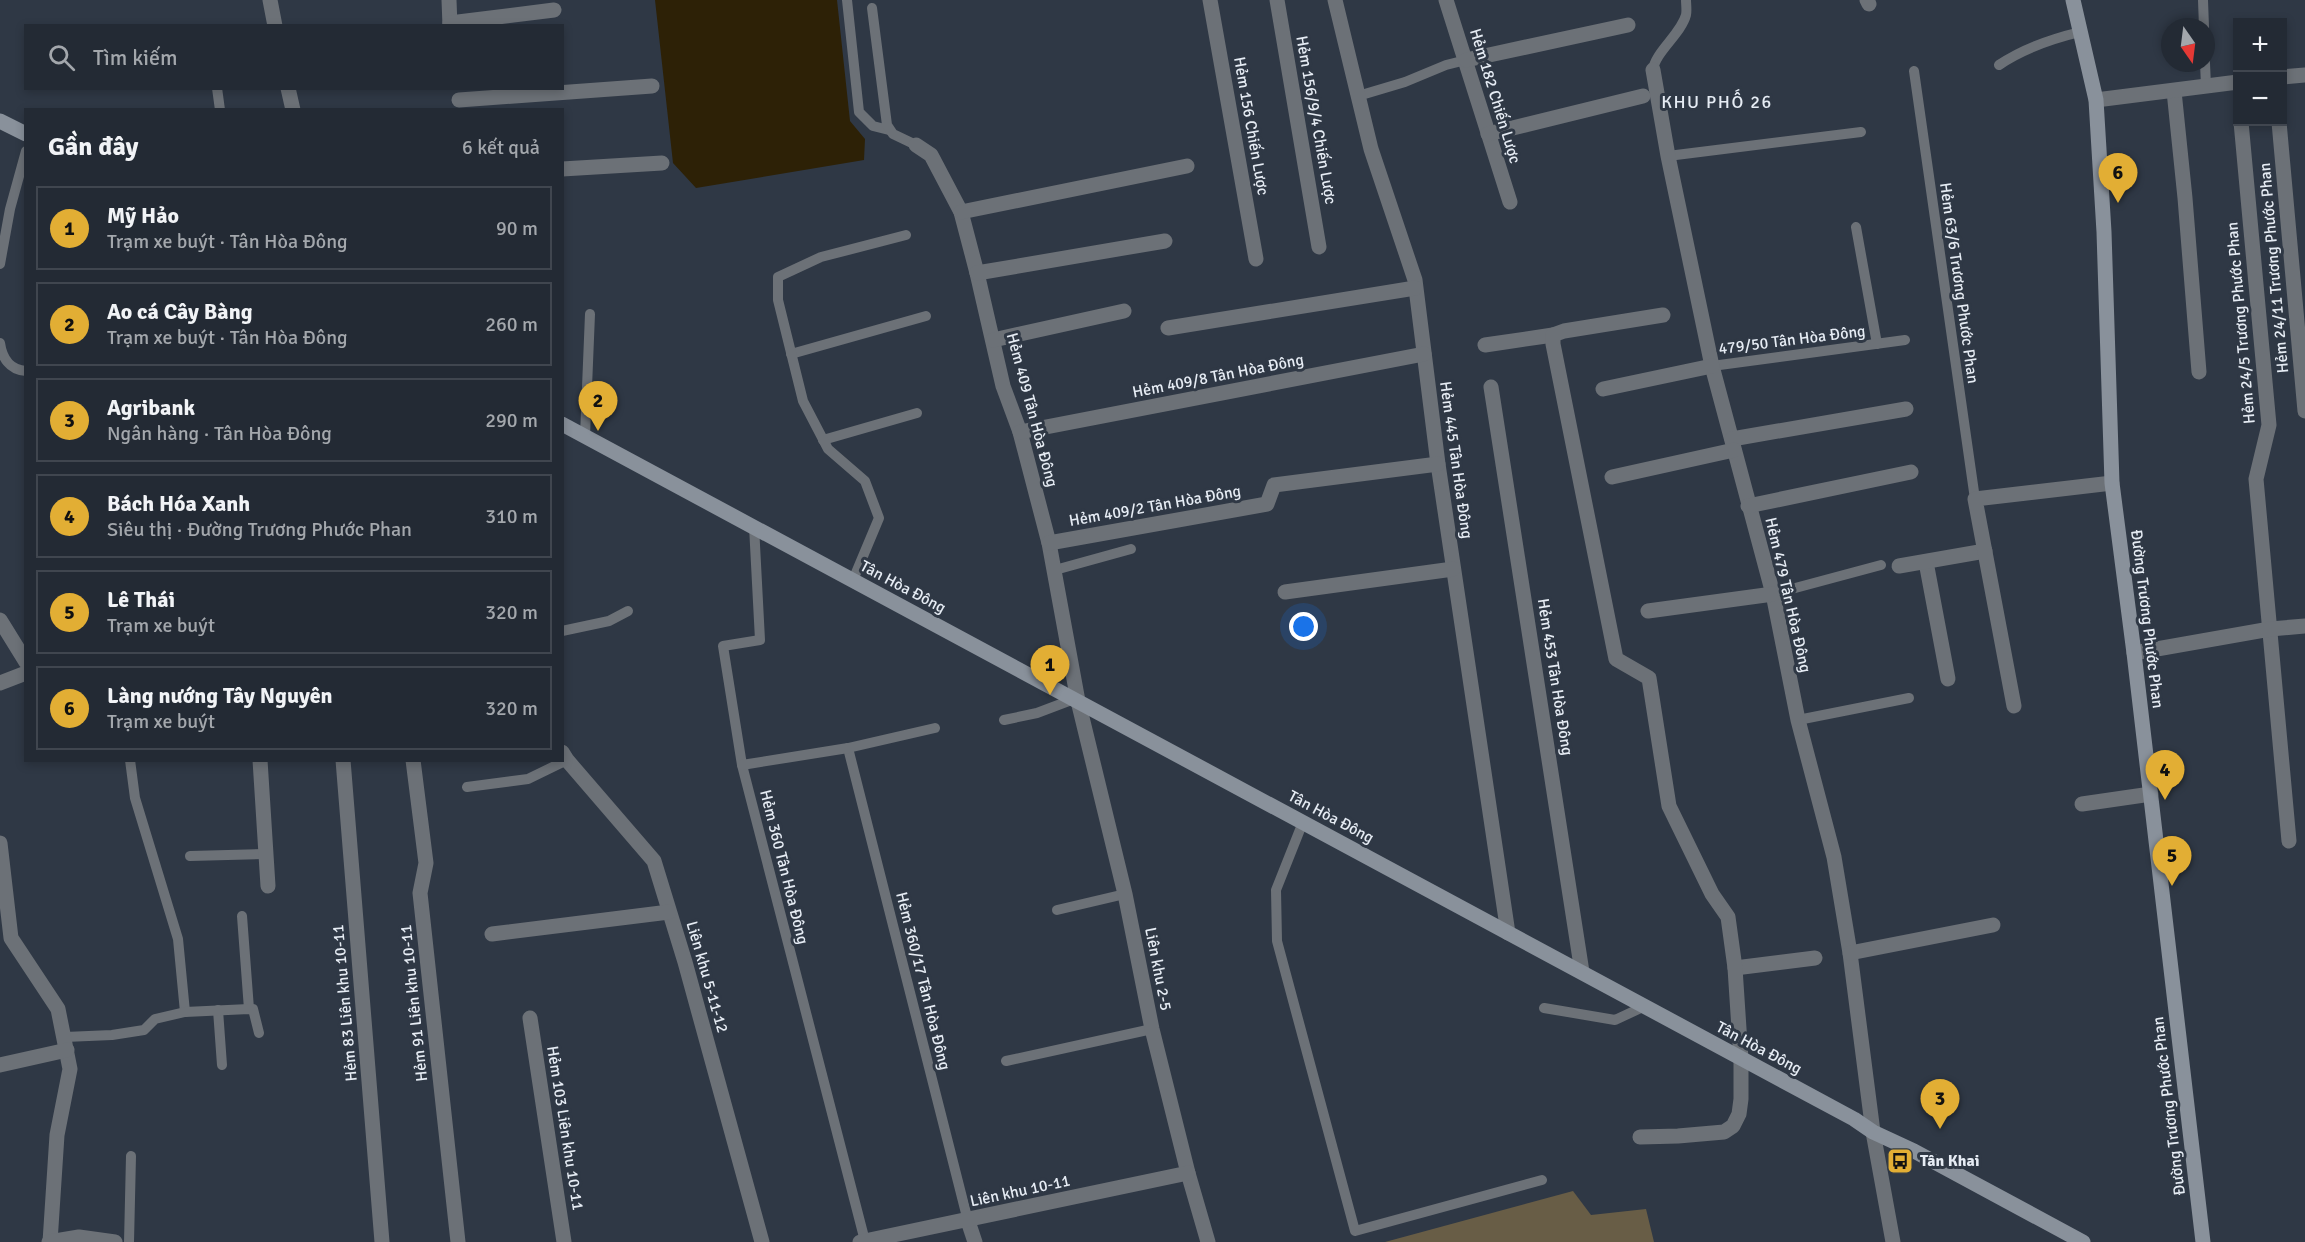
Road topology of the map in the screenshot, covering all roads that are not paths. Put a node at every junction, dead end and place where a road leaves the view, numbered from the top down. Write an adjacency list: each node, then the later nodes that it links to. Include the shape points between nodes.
1 (270, 0): 14 (street)
2 (449, 0): 15 (street)
3 (847, 0): 40 (lane, via 859,112 873,126)
4 (1210, 0): 57 (street, Hẻm 156 Chiến Lược)
5 (1277, 0): 55 (street, Hẻm 156/9/4 Chiến Lược)
6 (1335, 0): 31 (street, Hẻm 445 Tân Hòa Đông)
7 (1446, 0): 18 (street, Hẻm 182 Chiến Lược)
8 (1686, 0): 20 (lane, via 1686,15)
9 (2073, 0): 17 (street, Đường Trương Phước Phan)
10 (2203, 0): 13 (lane)
11 (873, 8): 40 (lane)
12 (554, 10): 15 (street)
13 (2204, 18)
14 (275, 24)
15 (450, 24)
16 (1628, 25): 18 (street)
17 (2080, 32): 19 (lane, via 2018,52); 34 (street, Đường Trương Phước Phan)
18 (1466, 60): 31 (lane); 43 (street, Hẻm 182 Chiến Lược)
19 (1999, 64)
20 (1653, 70): 45 (street, Hẻm 479 Tân Hòa Đông)
21 (1914, 72): 90 (lane, Hẻm 63/6 Trương Phước Phan)
22 (2205, 72): 27 (lane)
23 (2305, 75): 24 (street)
24 (2287, 77)
25 (2233, 83): 27 (street)
26 (652, 86): 33 (street)
27 (2206, 86): 30 (street)
28 (217, 90): 35 (lane)
29 (288, 90): 36 (street)
30 (2174, 91): 34 (street); 75 (street)
31 (1358, 96): 59 (street, Hẻm 445 Tân Hòa Đông)
32 (1643, 96): 43 (street)
33 (458, 99)
34 (2096, 100): 89 (street, Đường Trương Phước Phan)
35 (220, 108)
36 (293, 108)
37 (0, 121): 42 (street)
38 (2241, 126): 108 (street, Hẻm 24/5 Trương Phước Phan, via 2269,425 2256,479)
39 (2279, 126): 79 (street, Hẻm 24/11 Trương Phước Phan)
40 (889, 130): 44 (lane)
41 (1861, 132): 45 (lane)
42 (24, 133)
43 (1488, 134): 50 (street, Hẻm 182 Chiến Lược)
44 (916, 145): 51 (street, Hẻm 409 Tân Hòa Đông, via 931,155)
45 (1668, 156): 73 (street, Hẻm 479 Tân Hòa Đông)
46 (24, 158): 56 (lane)
47 (662, 163): 49 (street)
48 (1187, 166): 51 (street)
49 (564, 170)
50 (1510, 202)
51 (961, 212): 58 (street, Hẻm 409 Tân Hòa Đông)
52 (1856, 227): 69 (lane, 479/50 Tân Hòa Đông)
53 (906, 235): 71 (lane, via 821,256 778,277 778,300)
54 (1165, 241): 58 (street)
55 (1319, 247)
56 (0, 258)
57 (1256, 259)
58 (977, 273): 66 (street, Hẻm 409 Tân Hòa Đông)
59 (1415, 288): 64 (street); 72 (street, Hẻm 445 Tân Hòa Đông)
60 (1124, 311): 66 (street)
61 (590, 314): 83 (lane)
62 (1663, 315): 65 (street)
63 (926, 316): 71 (lane)
64 (1168, 328)
65 (1553, 335): 70 (street); 147 (street, via 1616,659 1649,678 1669,806 1712,894 1728,917)
66 (993, 340): 82 (street, Hẻm 409 Tân Hòa Đông, via 1003,386)
67 (1905, 340): 69 (lane, 479/50 Tân Hòa Đông)
68 (0, 343): 74 (lane, via 2,357 17,370)
69 (1877, 344): 73 (lane, 479/50 Tân Hòa Đông)
70 (1485, 345)
71 (791, 354): 84 (lane, via 803,401)
72 (1424, 354): 82 (street, Hẻm 409/8 Tân Hòa Đông); 86 (street, Hẻm 445 Tân Hòa Đông)
73 (1712, 366): 77 (street); 85 (street, Hẻm 479 Tân Hòa Đông)
74 (24, 371)
75 (2199, 372)
76 (1491, 387): 148 (street, Hẻm 453 Tân Hòa Đông)
77 (1603, 389)
78 (1906, 409): 85 (street)
79 (2305, 411)
80 (916, 413): 84 (lane)
81 (564, 424): 83 (street, Tân Hòa Đông)
82 (1020, 432): 93 (street, Hẻm 409 Tân Hòa Đông)
83 (585, 436): 92 (street, Tân Hòa Đông)
84 (823, 440): 101 (lane, via 865,481 879,518)
85 (1733, 445): 88 (street); 91 (street, Hẻm 479 Tân Hòa Đông)
86 (1438, 464): 93 (street, Hẻm 409/2 Tân Hòa Đông, via 1274,485 1267,504); 99 (street, Hẻm 445 Tân Hòa Đông)
87 (1911, 472): 91 (street)
88 (1612, 477)
89 (2112, 483): 90 (street); 110 (street, Đường Trương Phước Phan)
90 (1975, 499): 95 (street)
91 (1748, 506): 103 (street, Hẻm 479 Tân Hòa Đông)
92 (753, 526): 101 (street, Tân Hòa Đông); 128 (lane, Hẻm 360 Tân Hòa Đông, via 760,640 723,646)
93 (1049, 543): 100 (street, Hẻm 409 Tân Hòa Đông)
94 (1131, 549): 100 (lane)
95 (1985, 551): 96 (street); 117 (street)
96 (1926, 562): 98 (street); 113 (street)
97 (1881, 565): 103 (lane)
98 (1899, 566)
99 (1453, 569): 102 (street); 143 (street, Hẻm 445 Tân Hòa Đông)
100 (1055, 570): 116 (street, Hẻm 409 Tân Hòa Đông)
101 (853, 580): 116 (street, Tân Hòa Đông)
102 (1285, 592)
103 (1773, 594): 105 (street); 119 (street, Hẻm 479 Tân Hòa Đông)
104 (628, 611): 109 (lane, via 609,621)
105 (1648, 611)
106 (0, 620): 111 (street)
107 (2305, 626): 108 (street)
108 (2270, 629): 110 (street); 133 (street, Hẻm 24/5 Trương Phước Phan)
109 (564, 631)
110 (2134, 654): 130 (street, Đường Trương Phước Phan)
111 (24, 659)
112 (24, 674): 114 (street)
113 (1947, 679)
114 (0, 683)
115 (1909, 698): 119 (lane)
116 (1076, 700): 118 (lane); 132 (street, Tân Hòa Đông); 138 (street, Liên khu 2-5)
117 (2014, 706)
118 (1004, 720)
119 (1798, 720): 145 (street, Hẻm 479 Tân Hòa Đông, via 1834,858)
120 (935, 728): 121 (lane)
121 (848, 748): 128 (lane); 167 (lane, Hẻm 360/17 Tân Hòa Đông)
122 (565, 756): 140 (street, Liên khu 5-11-12, via 654,861)
123 (130, 762): 153 (lane, via 135,798 178,939)
124 (260, 762): 135 (street)
125 (343, 762): 172 (street, Hẻm 83 Liên khu 10-11)
126 (413, 762): 173 (street, Hẻm 91 Liên khu 10-11, via 426,863 420,893)
127 (555, 762): 129 (lane, via 528,779)
128 (742, 765): 168 (lane, Hẻm 360 Tân Hòa Đông)
129 (467, 787)
130 (2151, 794): 131 (street); 180 (street, Đường Trương Phước Phan)
131 (2082, 804)
132 (1303, 822): 143 (street, Tân Hòa Đông); 166 (lane, via 1276,890 1277,941 1355,1231)
133 (2289, 842)
134 (0, 843): 157 (street, via 11,938 58,1009)
135 (265, 854): 136 (lane); 137 (street)
136 (190, 856)
137 (268, 886)
138 (1125, 894): 139 (lane); 155 (street, Liên khu 2-5)
139 (1058, 910)
140 (669, 912): 144 (street); 175 (street, Liên khu 5-11-12)
141 (242, 916): 151 (lane)
142 (1993, 925): 145 (street)
143 (1508, 933): 148 (street, Tân Hòa Đông)
144 (492, 934)
145 (1850, 953): 162 (street, Hẻm 479 Tân Hòa Đông)
146 (1815, 958): 147 (street)
147 (1736, 968): 158 (street)
148 (1582, 972): 149 (street, Tân Hòa Đông)
149 (1645, 1006): 150 (lane, via 1615,1020); 158 (street, Tân Hòa Đông)
150 (1544, 1008)
151 (249, 1009): 152 (lane); 156 (lane, via 253,1009)
152 (218, 1010): 153 (lane); 161 (lane)
153 (185, 1012): 157 (lane, via 155,1019 144,1030)
154 (530, 1018): 174 (street, Hẻm 103 Liên khu 10-11)
155 (1152, 1029): 159 (lane); 165 (street, Liên khu 2-5)
156 (259, 1033)
157 (66, 1044): 160 (street); 169 (street, via 70,1069 57,1135)
158 (1741, 1059): 162 (street, Tân Hòa Đông); 163 (street, via 1739,1114 1733,1126 1709,1134)
159 (1006, 1061)
160 (0, 1065)
161 (222, 1065)
162 (1874, 1132): 178 (street, Hẻm 479 Tân Hòa Đông); 179 (street, Tân Hòa Đông)
163 (1640, 1137)
164 (130, 1156): 171 (lane)
165 (1188, 1173): 167 (street, Liên khu 10-11); 177 (street, Liên khu 2-5)
166 (1542, 1180)
167 (968, 1221): 168 (street, Liên khu 10-11); 176 (street)
168 (862, 1241)
169 (50, 1242): 170 (street, via 79,1236)
170 (115, 1242)
171 (129, 1242)
172 (382, 1242)
173 (458, 1242)
174 (564, 1242)
175 (762, 1242)
176 (975, 1242)
177 (1208, 1242)
178 (1893, 1242)
179 (2083, 1242)
180 (2203, 1242)

